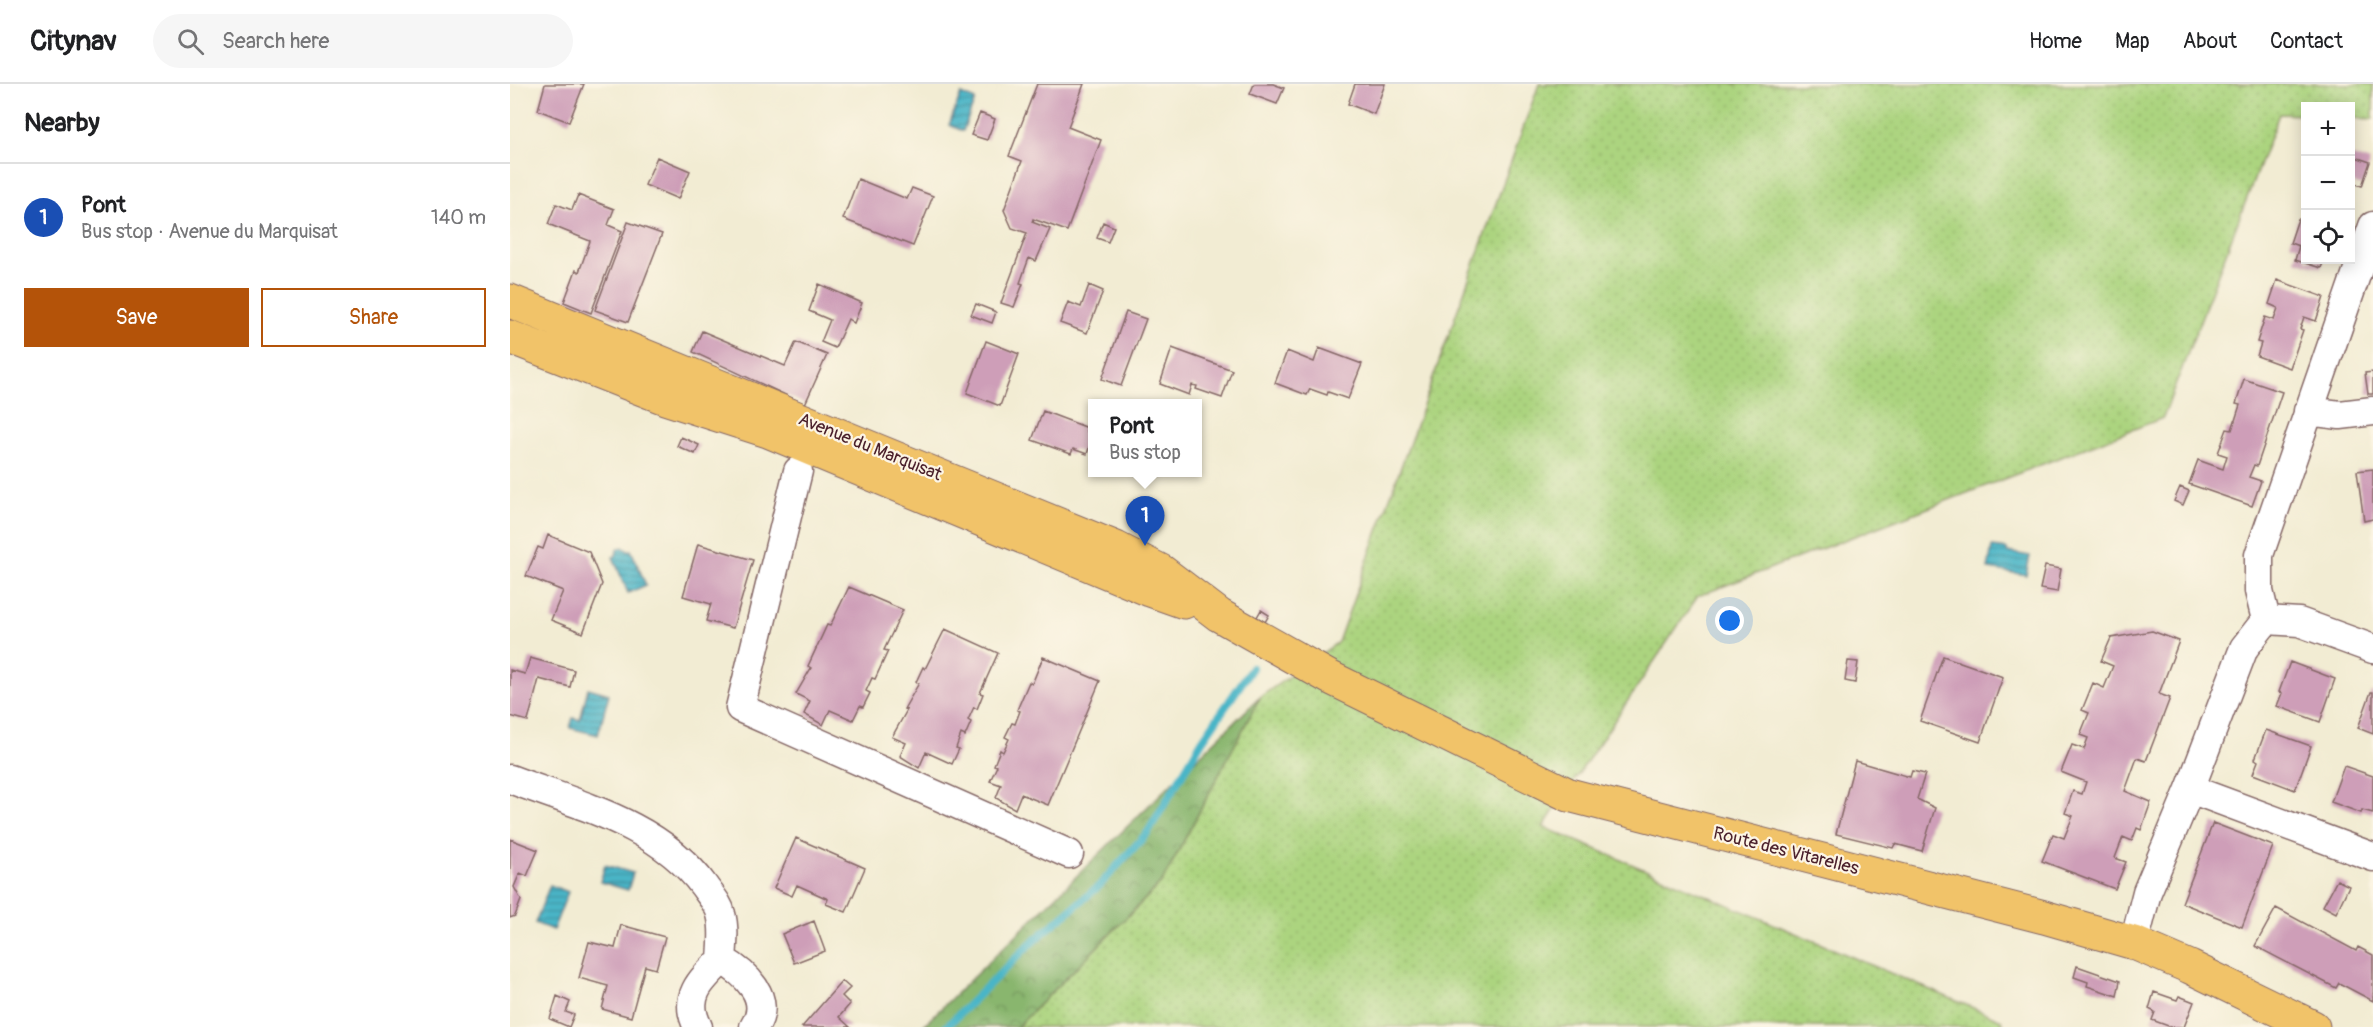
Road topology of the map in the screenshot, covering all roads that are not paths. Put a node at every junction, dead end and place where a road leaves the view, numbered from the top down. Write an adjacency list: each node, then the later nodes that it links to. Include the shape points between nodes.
1 (2373, 226): 4 (street)
2 (510, 301): 7 (main road, Avenue du Marquisat, via 1116,548 1161,571)
3 (510, 337): 7 (main road, Avenue du Marquisat, via 664,398 768,431)
4 (2308, 411): 5 (street, via 2340,415); 8 (street, via 2259,555 2259,591)
5 (2373, 411)
6 (798, 471): 13 (street, via 741,708)
7 (1219, 615): 9 (main road, Avenue du Marquisat)
8 (2266, 620): 10 (street, via 2299,621); 12 (street, via 2244,648)
9 (1271, 644): 15 (main road, Route des Vitarelles, via 1329,677 1569,795)
10 (2373, 649)
11 (510, 779): 16 (street, via 618,820 669,850 701,882 721,912)
12 (2190, 789): 14 (street); 15 (street, via 2147,892)
13 (1070, 854)
14 (2373, 857)
15 (2134, 943): 19 (main road, Route des Vitarelles)
16 (722, 960): 17 (street, via 694,991 692,1015); 18 (street, via 755,987 760,1011)
17 (698, 1027)
18 (754, 1027)
19 (2313, 1027)

